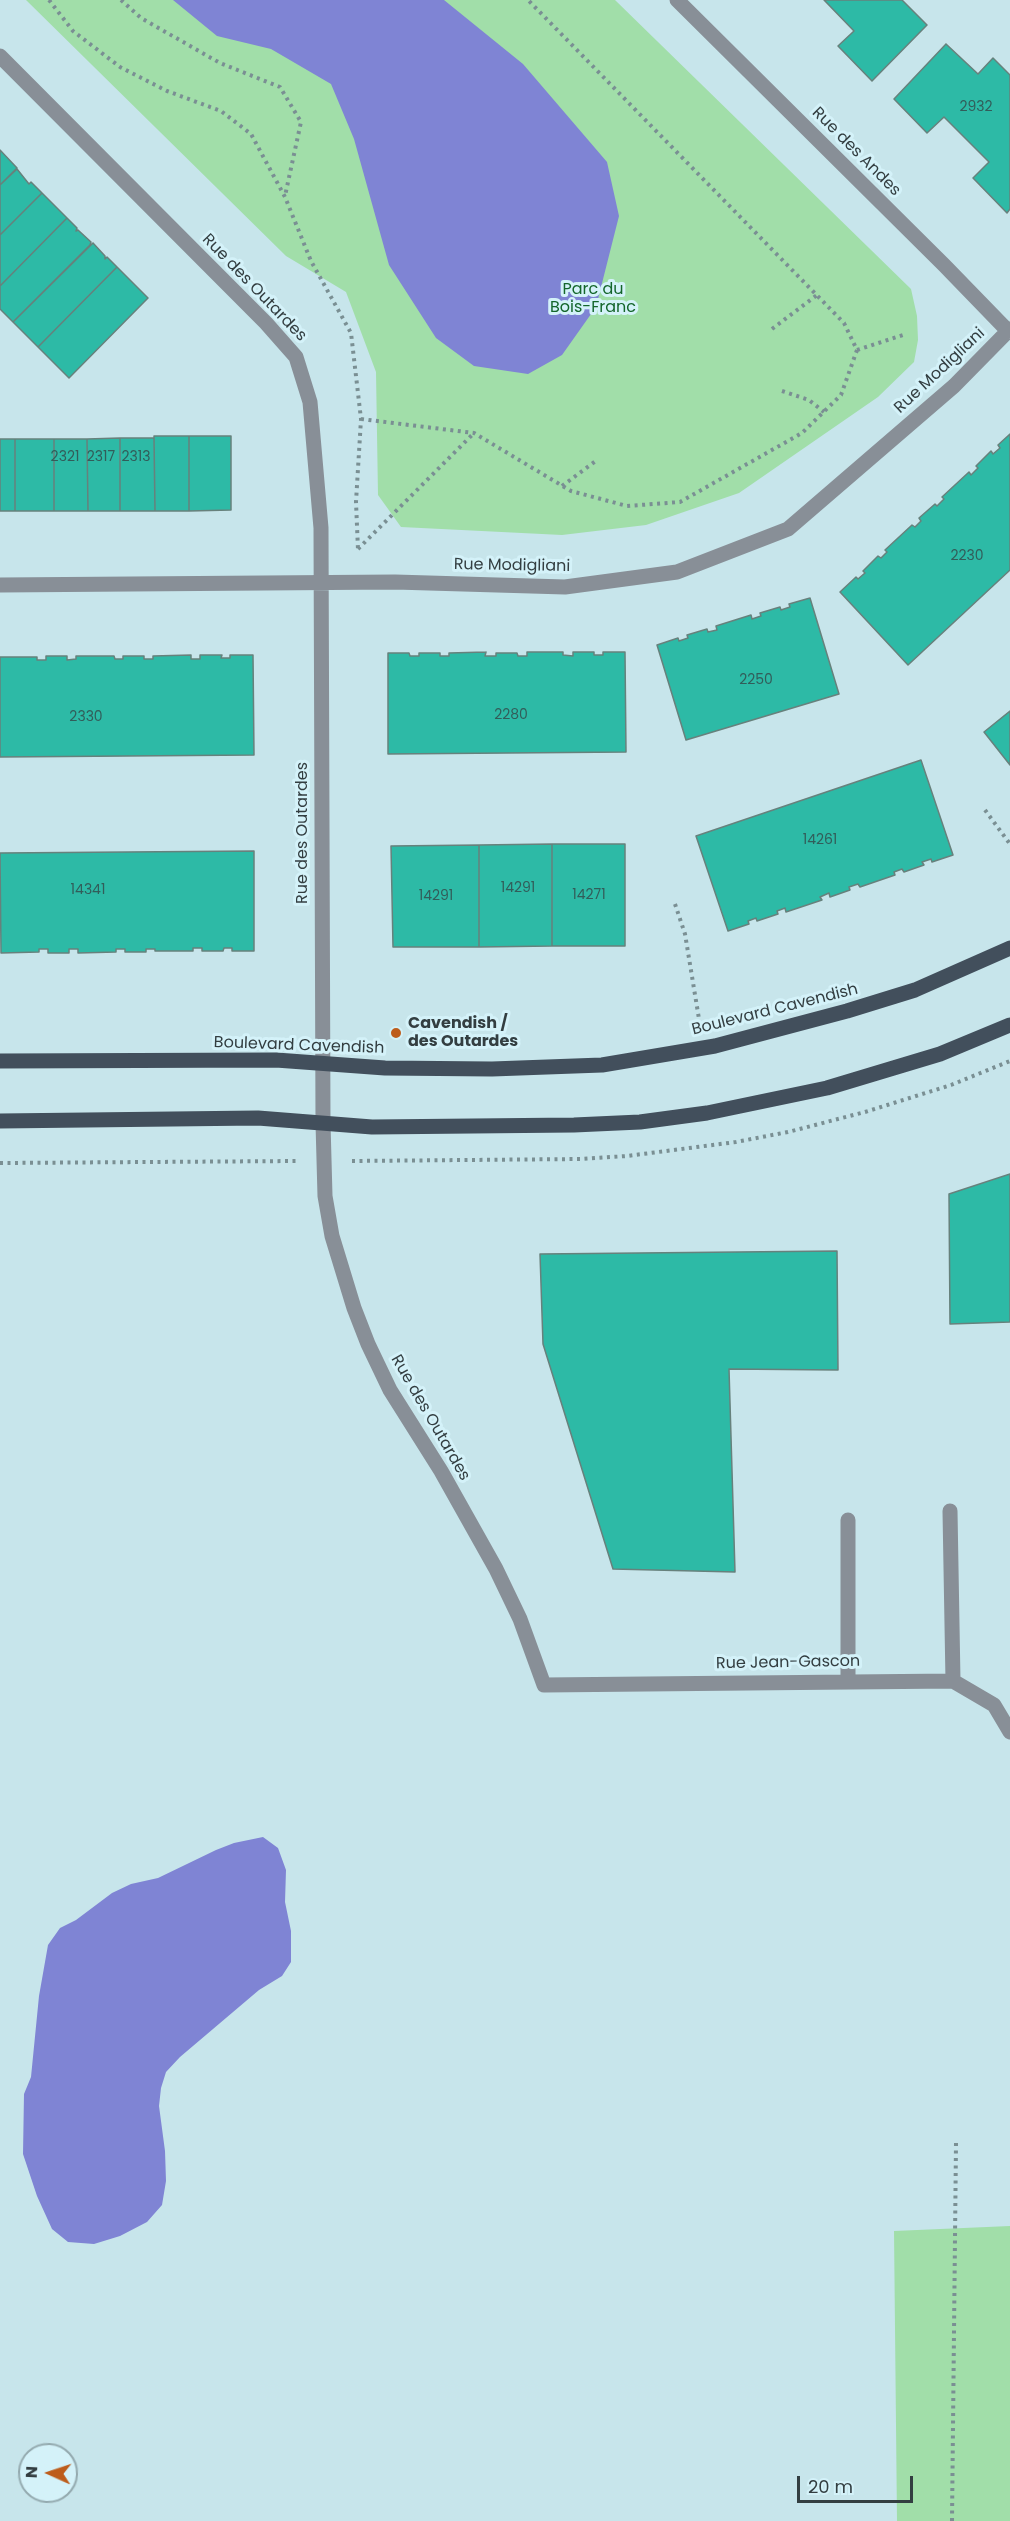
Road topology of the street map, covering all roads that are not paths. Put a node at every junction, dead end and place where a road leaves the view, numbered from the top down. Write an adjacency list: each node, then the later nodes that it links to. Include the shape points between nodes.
1 (677, 0): 3 (street, Rue des Andes)
2 (0, 56): 4 (street, Rue des Outardes, via 297,357 310,402 321,528)
3 (1009, 330): 4 (street, Rue Modigliani, via 954,386 788,529 677,572 565,587)
4 (321, 584): 5 (street, Rue Modigliani); 9 (street, Rue des Outardes)
5 (0, 585)
6 (1010, 948): 9 (main road, Boulevard Cavendish, via 956,974 872,1004 757,1036 648,1058 602,1065 492,1069)
7 (1010, 1025): 11 (main road, via 897,1068 787,1098 707,1113 610,1124 372,1127)
8 (0, 1061): 9 (main road, Boulevard Cavendish, via 276,1060)
9 (322, 1065): 11 (street, Rue des Outardes)
10 (0, 1121): 11 (main road, via 258,1118)
11 (323, 1124): 16 (street, Rue des Outardes, via 325,1196 332,1236 361,1326 390,1390 496,1569)
12 (951, 1511): 15 (street)
13 (848, 1520): 14 (street)
14 (848, 1680): 15 (street, Rue Jean-Gascon); 16 (street, Rue Jean-Gascon)
15 (953, 1681): 17 (street, Rue Jean-Gascon, via 994,1705)
16 (544, 1684)
17 (1010, 1732)

